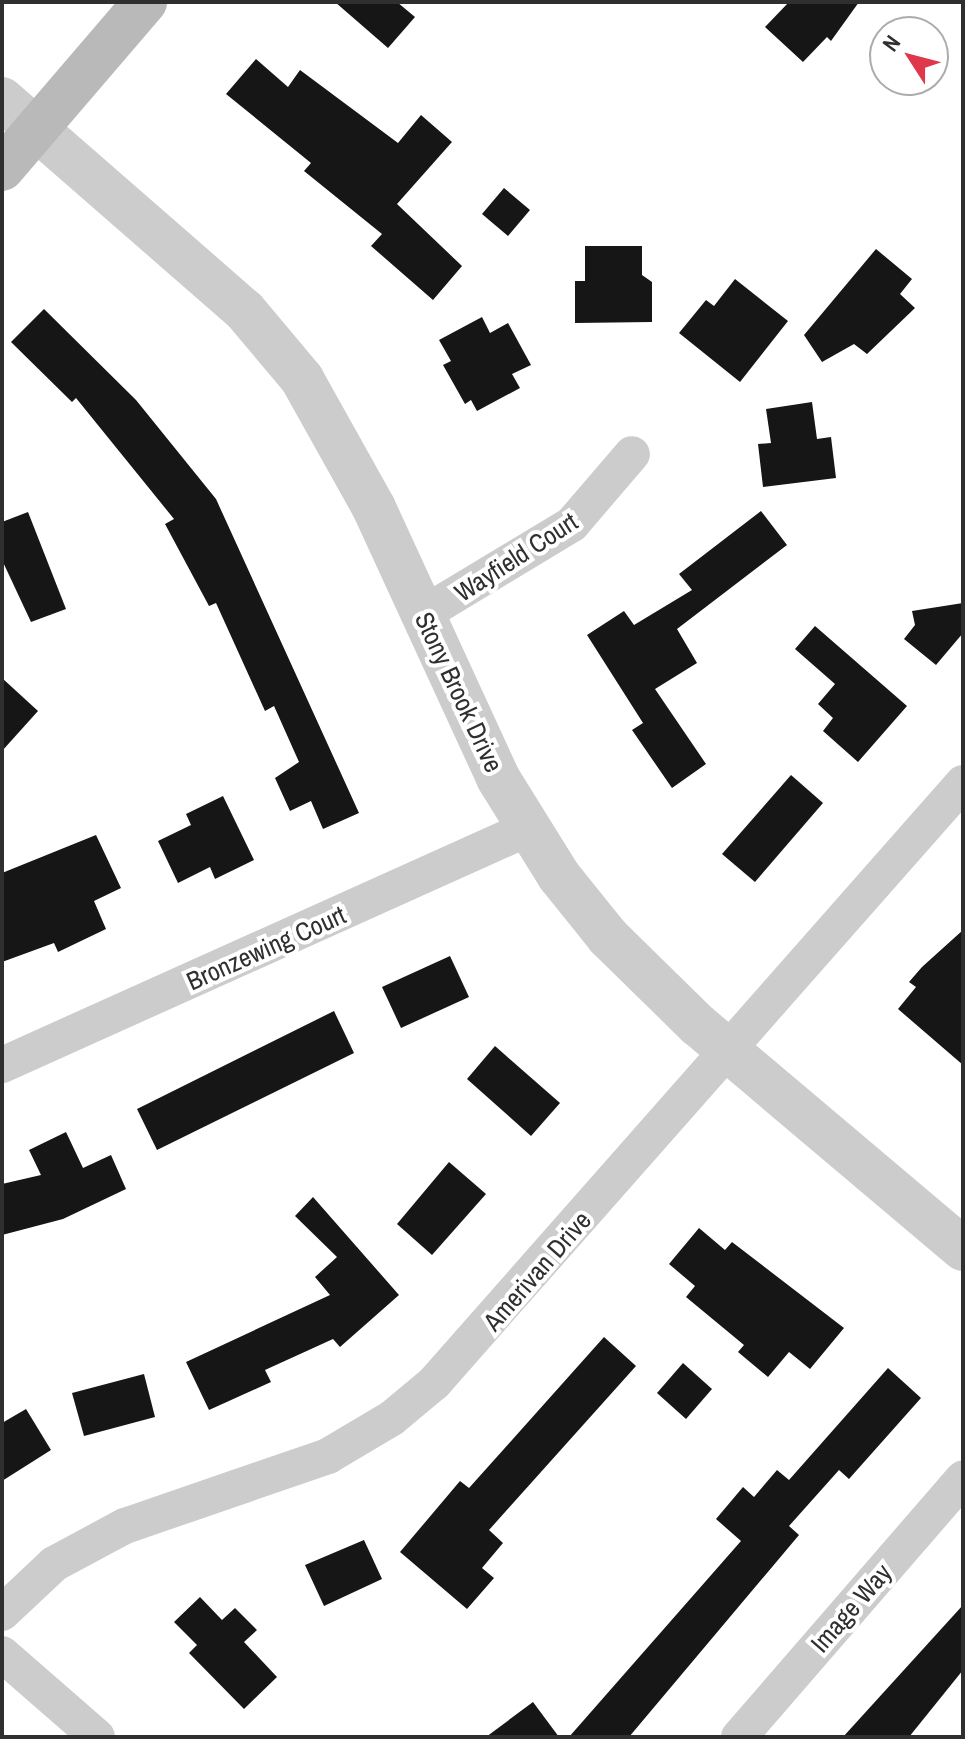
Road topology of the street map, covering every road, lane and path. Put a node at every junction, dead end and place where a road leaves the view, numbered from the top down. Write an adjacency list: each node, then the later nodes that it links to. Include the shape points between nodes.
1 (145, 2): 3 (main road)
2 (2, 99): 3 (street, Stony Brook Drive)
3 (37, 127): 4 (main road); 6 (street, Stony Brook Drive, via 245,311 302,379 335,432)
4 (2, 169)
5 (632, 454): 6 (street, Wayfield Court, via 572,524)
6 (423, 614): 8 (street, Stony Brook Drive, via 498,778)
7 (963, 783): 9 (street, Amerivan Drive)
8 (529, 828): 9 (street, Stony Brook Drive, via 608,937); 10 (street, Bronzewing Court)
9 (729, 1049): 11 (street, Stony Brook Drive); 13 (street, Amerivan Drive, via 484,1333 392,1418 328,1456 125,1526 54,1564)
10 (2, 1065)
11 (963, 1249)
12 (963, 1478): 16 (street, Image Way)
13 (2, 1613)
14 (2, 1654): 15 (street)
15 (97, 1737)
16 (739, 1737)

